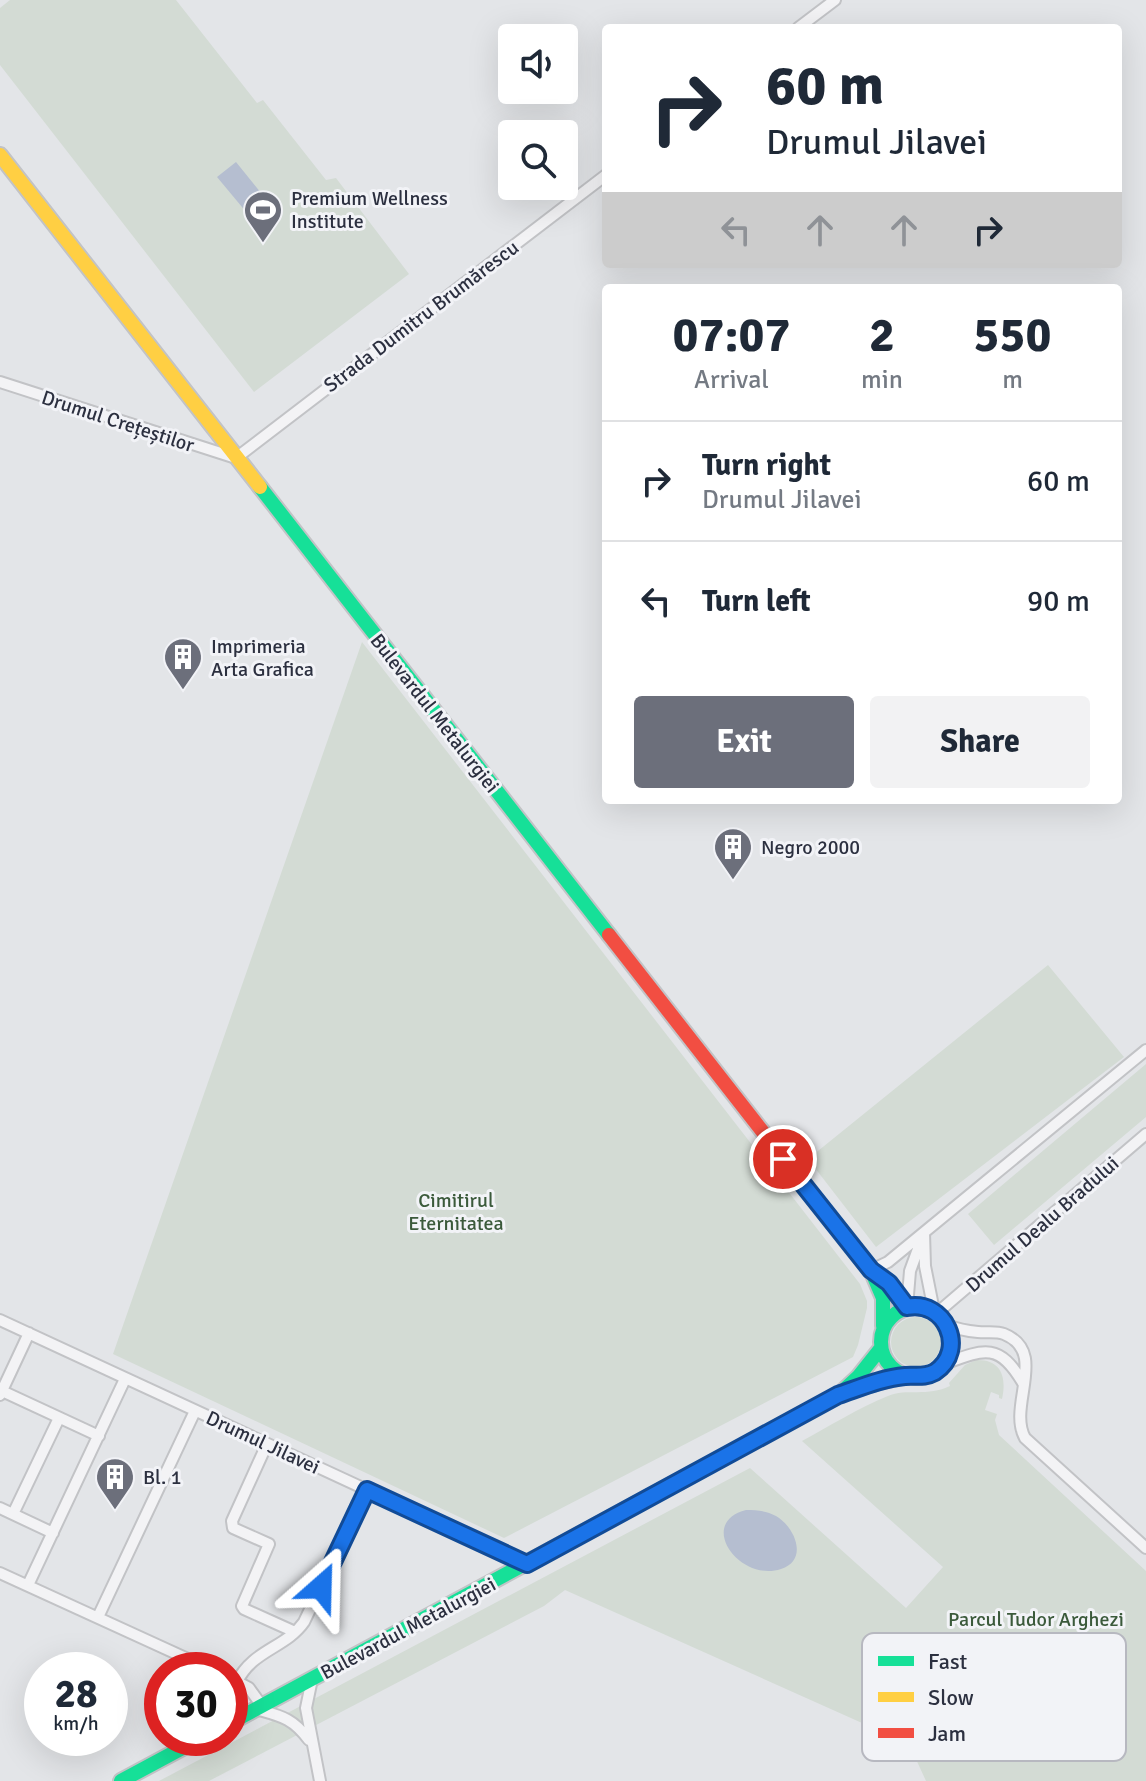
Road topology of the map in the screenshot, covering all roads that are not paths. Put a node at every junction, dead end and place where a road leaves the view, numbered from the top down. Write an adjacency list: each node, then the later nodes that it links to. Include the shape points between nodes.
1 (835, 0): 2 (street)
2 (803, 24)
3 (0, 155): 6 (main road, Bulevardul Metalurgiei)
4 (602, 178): 6 (street, Strada Dumitru Brumărescu)
5 (0, 382): 6 (street, Drumul Crețeștilor)
6 (236, 458): 10 (main road, Bulevardul Metalurgiei)
7 (1146, 1050): 9 (street)
8 (1146, 1134): 12 (street, Drumul Dealu Bradului)
9 (924, 1233): 10 (street); 11 (street, via 910,1271); 12 (street, via 925,1266)
10 (871, 1270): 11 (main road, Bulevardul Metalurgiei); 14 (main road, Bulevardul Metalurgiei, via 883,1298)
11 (907, 1307): 12 (main road, via 919,1306); 14 (main road)
12 (940, 1317): 17 (main road, via 951,1335); 20 (street, via 1015,1341 1025,1356)
13 (0, 1320): 15 (street, Drumul Jilavei)
14 (883, 1326): 16 (main road)
15 (29, 1333): 19 (street, Drumul Jilavei); 21 (street)
16 (881, 1348): 18 (main road, via 890,1366); 22 (main road, Bulevardul Metalurgiei)
17 (944, 1364): 18 (main road, via 923,1377); 20 (street, via 993,1352 1009,1362)
18 (906, 1376): 22 (main road, Bulevardul Metalurgiei)
19 (125, 1379): 23 (street, Drumul Jilavei); 25 (street)
20 (1023, 1383): 31 (street, via 1020,1427 1027,1442)
21 (1, 1393): 24 (street)
22 (838, 1395): 32 (main road, Bulevardul Metalurgiei)
23 (195, 1411): 26 (street, Drumul Jilavei); 35 (street)
24 (59, 1418): 25 (street); 29 (street)
25 (99, 1436): 30 (street)
26 (267, 1444): 27 (street, Drumul Jilavei); 36 (street, via 232,1521 233,1528 269,1544 242,1606)
27 (367, 1490): 32 (street, Drumul Jilavei); 36 (street, via 310,1612)
28 (0, 1508): 29 (street)
29 (13, 1514): 30 (street)
30 (53, 1533): 34 (street)
31 (1146, 1548)
32 (527, 1564): 39 (main road, Bulevardul Metalurgiei)
33 (0, 1573): 34 (street)
34 (28, 1585): 35 (street)
35 (98, 1617): 37 (street)
36 (295, 1632): 38 (street)
37 (173, 1652)
38 (248, 1665)
39 (312, 1679): 41 (main road, Bulevardul Metalurgiei); 43 (street, via 306,1708)
40 (248, 1687): 41 (street)
41 (259, 1708): 42 (main road, Bulevardul Metalurgiei); 43 (street, via 293,1722)
42 (248, 1714)
43 (312, 1745): 46 (street)
44 (168, 1756): 45 (main road)
45 (121, 1781)
46 (320, 1781)

